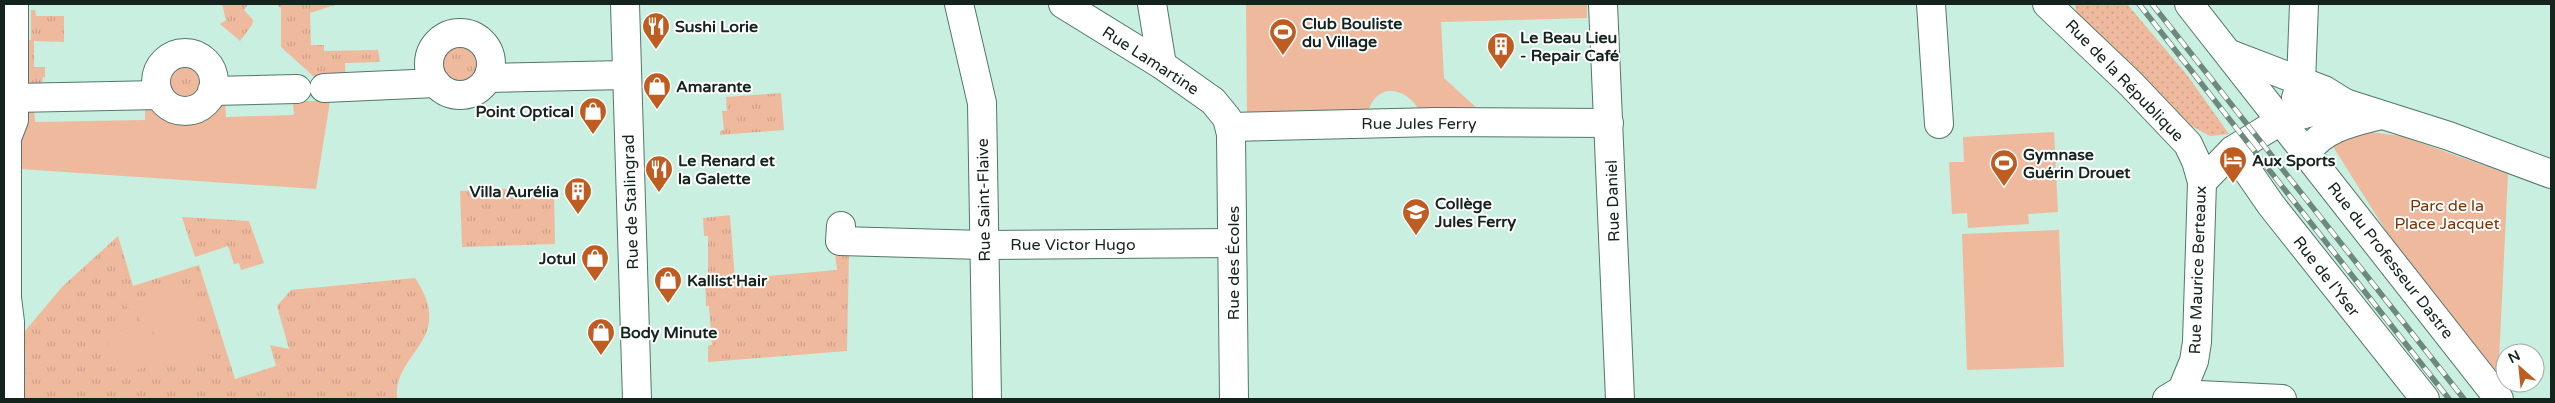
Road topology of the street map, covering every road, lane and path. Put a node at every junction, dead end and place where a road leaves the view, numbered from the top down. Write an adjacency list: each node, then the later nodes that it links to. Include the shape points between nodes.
1 (14, 4): 21 (street)
2 (625, 4): 13 (street, Rue de Stalingrad)
3 (959, 4): 34 (street, Rue Saint-Flaive, via 982,103)
4 (1063, 4): 12 (street, Rue Lamartine)
5 (1152, 4): 12 (street)
6 (1603, 4): 25 (street, Rue Daniel)
7 (1931, 4): 26 (street)
8 (2047, 4): 30 (street, Rue de la République, via 2131,84)
9 (2189, 4): 11 (street, Rue du Professeur Dastre)
10 (2304, 4): 15 (street)
11 (2228, 53): 15 (street); 24 (street, Rue du Professeur Dastre)
12 (1162, 65): 27 (street, Rue Lamartine, via 1213,101)
13 (626, 75): 14 (street); 37 (street, Rue de Stalingrad)
14 (488, 78): 16 (street, via 475,91 459,95 442,89); 16 (street, via 491,64 488,49 475,36 456,33 440,41 430,56 429,66)
15 (2301, 82): 22 (street, via 2324,90); 24 (street, via 2295,103)
16 (436, 83): 17 (street)
17 (324, 88)
18 (297, 89): 19 (street)
19 (212, 91): 20 (street, via 202,105 186,111 170,107); 20 (street, via 213,76 206,62 185,53 163,63 156,78)
20 (159, 95): 21 (street)
21 (14, 98): 36 (street, via 14,120 7,138)
22 (2345, 103): 23 (street); 24 (street)
23 (2381, 115): 29 (street, via 2329,131); 31 (street)
24 (2282, 120): 28 (street); 29 (street, Rue du Professeur Dastre)
25 (1609, 123): 27 (street, Rue Jules Ferry); 40 (street, Rue Daniel)
26 (1939, 124)
27 (1230, 126): 33 (street, Rue des Écoles)
28 (2233, 150): 30 (street); 30 (street); 42 (street, Rue de l'Yser, via 2272,205)
29 (2307, 152): 43 (street, Rue du Professeur Dastre)
30 (2195, 162): 35 (street, Rue Maurice Berteaux, via 2197,342 2194,361)
31 (2551, 174)
32 (841, 226): 34 (street, Rue Victor Hugo, via 840,241)
33 (1232, 243): 34 (street, Rue Victor Hugo); 39 (street, Rue des Écoles)
34 (983, 245): 38 (street, Rue Saint-Flaive)
35 (2175, 395): 41 (street)
36 (10, 399)
37 (637, 399)
38 (987, 399)
39 (1234, 399)
40 (1620, 399)
41 (2282, 399)
42 (2425, 399)
43 (2499, 399)

